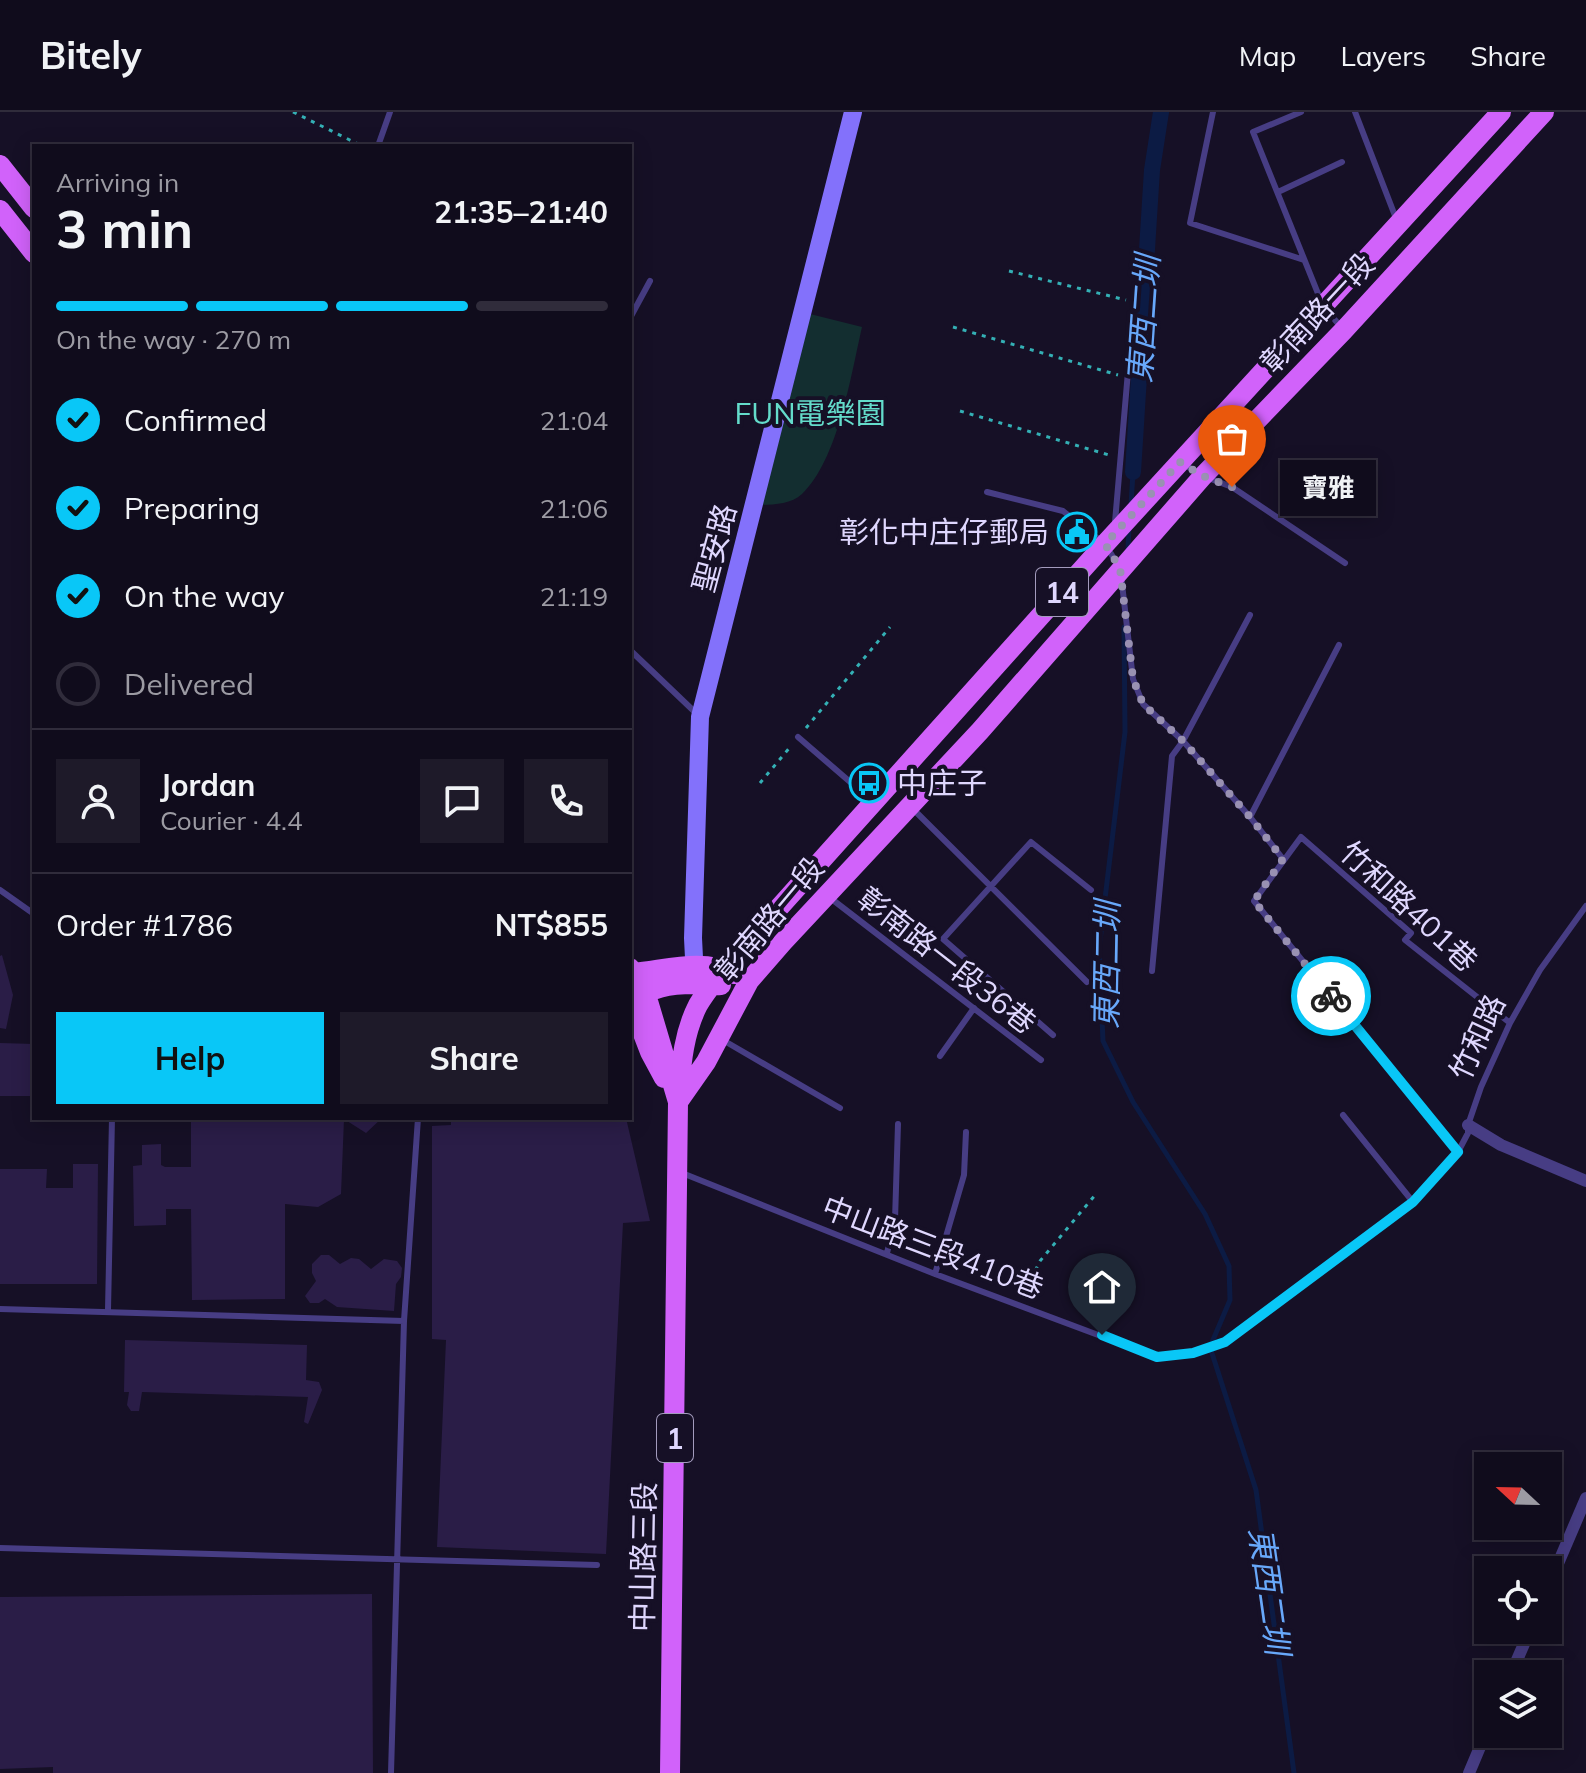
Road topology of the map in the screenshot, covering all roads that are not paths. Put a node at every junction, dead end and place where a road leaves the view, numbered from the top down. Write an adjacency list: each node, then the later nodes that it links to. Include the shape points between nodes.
1 (390, 112): 8 (lane)
2 (853, 112): 31 (street, 聖安路)
3 (1213, 112): 16 (lane, via 1190,223)
4 (1301, 112): 11 (lane, via 1253,132)
5 (1355, 112): 14 (lane)
6 (1501, 112): 14 (main road, 彰南路一段 / 14)
7 (1544, 112): 21 (main road, 彰南路一段 / 14)
8 (379, 144)
9 (1342, 162): 11 (lane)
10 (0, 165): 12 (main road)
11 (1278, 192): 16 (lane)
12 (32, 205)
13 (0, 210): 15 (main road)
14 (1398, 224): 19 (main road, 彰南路一段 / 14)
15 (32, 250)
16 (1304, 260): 19 (lane)
17 (650, 281): 20 (lane)
18 (1134, 302): 25 (lane, via 1116,521)
19 (1323, 306): 21 (lane); 22 (main road, 彰南路一段 / 14)
20 (632, 314)
21 (1344, 330): 23 (main road, 彰南路一段 / 14)
22 (1180, 462): 23 (lane); 25 (main road, 彰南路一段 / 14)
23 (1203, 476): 26 (lane, via 1232,487); 27 (main road, 彰南路一段 / 14)
24 (987, 492): 25 (lane, via 1063,511)
25 (1105, 544): 27 (lane); 34 (main road, 彰南路一段 / 14)
26 (1345, 563)
27 (1120, 568): 33 (lane, via 1133,679 1143,704); 35 (main road, 彰南路一段 / 14)
28 (1250, 615): 33 (lane)
29 (1339, 645): 36 (lane)
30 (632, 652): 31 (lane)
31 (700, 717): 48 (street, 聖安路, via 693,938)
32 (798, 737): 34 (lane)
33 (1183, 741): 36 (lane); 45 (lane, via 1172,756)
34 (874, 802): 44 (main road, 彰南路一段 / 14)
35 (910, 806): 38 (lane); 41 (main road, 彰南路一段 / 14)
36 (1250, 817): 37 (lane)
37 (1283, 859): 53 (lane, 竹和路401巷, via 1301,837 1411,933 1405,940); 66 (lane, via 1254,901)
38 (991, 887): 40 (lane, via 1031,842); 50 (lane); 54 (lane, via 943,939)
39 (0, 890): 43 (lane)
40 (1091, 890)
41 (827, 895): 49 (main road, 彰南路一段 / 14); 52 (lane, 彰南路一段36巷)
42 (1586, 906): 53 (lane, 竹和路)
43 (32, 913)
44 (724, 969): 48 (main road); 49 (main road)
45 (1152, 971)
46 (632, 972): 48 (main road)
47 (632, 977): 51 (main road, 中山路三段 / 1)
48 (701, 978): 49 (main road); 51 (main road); 58 (main road, 彰南路一段, via 682,1057)
49 (749, 981): 55 (main road, 彰南路一段 / 14)
50 (1087, 982)
51 (636, 998): 58 (main road, 中山路三段 / 1)
52 (974, 1008): 56 (lane); 57 (lane, 彰南路一段36巷)
53 (1510, 1023): 64 (lane, 竹和路)
54 (1053, 1035)
55 (718, 1038): 58 (main road, 彰南路一段 / 14); 59 (lane)
56 (940, 1056)
57 (1041, 1060)
58 (678, 1102): 67 (main road, 中山路三段 / 1)
59 (840, 1108)
60 (1343, 1115): 69 (lane)
61 (112, 1120): 73 (lane)
62 (418, 1120): 74 (lane)
63 (898, 1124): 70 (lane, via 895,1220)
64 (1468, 1125): 66 (lane, 中山路三段410巷); 68 (street, 竹和路)
65 (966, 1132): 71 (lane, via 964,1175)
66 (1458, 1152): 69 (lane, 中山路三段410巷)
67 (679, 1172): 70 (lane, 中山路三段410巷); 82 (main road, 中山路三段 / 1)
68 (1586, 1181)
69 (1413, 1202): 71 (lane, 中山路三段410巷, via 1225,1342 1193,1353 1157,1357)
70 (887, 1253): 71 (lane, 中山路三段410巷)
71 (935, 1274)
72 (0, 1309): 73 (lane)
73 (108, 1310): 74 (lane)
74 (404, 1321): 78 (lane)
75 (1586, 1498): 77 (street)
76 (0, 1548): 78 (lane)
77 (1561, 1556)
78 (396, 1559): 79 (lane); 81 (lane)
79 (597, 1565)
80 (1480, 1748): 83 (street)
81 (391, 1773)
82 (670, 1773)
83 (1469, 1773)

